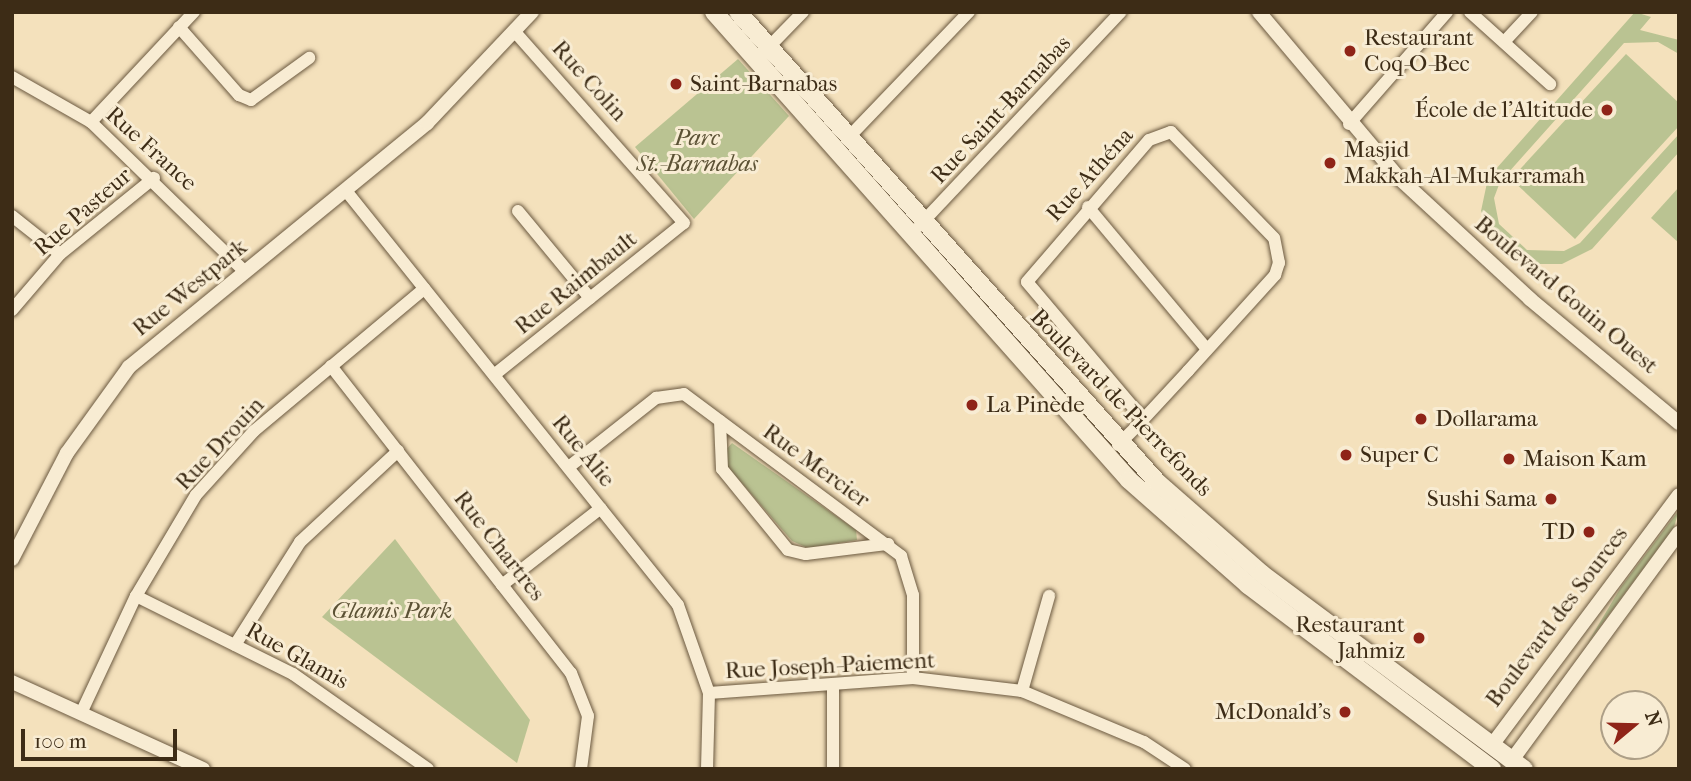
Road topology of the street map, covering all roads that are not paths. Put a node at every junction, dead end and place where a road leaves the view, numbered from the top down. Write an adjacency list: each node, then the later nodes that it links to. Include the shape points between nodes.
1 (194, 12): 12 (street)
2 (532, 12): 13 (street, Rue Westpark)
3 (714, 12): 15 (main road, Boulevard de Pierrefonds)
4 (738, 12): 15 (main road, Boulevard de Pierrefonds)
5 (803, 12): 15 (street)
6 (969, 12): 21 (street)
7 (1121, 12): 28 (street, Rue Saint-Barnabas)
8 (1259, 12): 20 (street, Boulevard Gouin Ouest)
9 (1447, 12): 20 (street)
10 (1471, 12): 14 (street)
11 (1532, 12): 14 (street)
12 (179, 27): 16 (street, via 239,95 251,100); 19 (street)
13 (515, 32): 23 (street, Rue Westpark, via 422,128); 27 (street, Rue Colin)
14 (1504, 42): 18 (street)
15 (762, 53): 21 (main road, Boulevard de Pierrefonds); 28 (main road, Boulevard de Pierrefonds)
16 (309, 58)
17 (12, 78): 19 (street, Rue France)
18 (1550, 84)
19 (91, 122): 22 (street, Rue France)
20 (1349, 124): 39 (street, Boulevard Gouin Ouest, via 1530,299)
21 (848, 138): 28 (main road, Boulevard de Pierrefonds)
22 (154, 178): 29 (street, Rue Pasteur); 30 (street, Rue France)
23 (347, 192): 30 (street, Rue Westpark); 31 (street, Rue Alie)
24 (1088, 207): 34 (street); 34 (street, Rue Athéna, via 1149,140 1171,132 1274,238 1275,275); 37 (street, Rue Athéna, via 1031,271 1027,285)
25 (518, 211): 32 (street)
26 (12, 216): 29 (street)
27 (684, 223): 32 (street, Rue Raimbault)
28 (916, 229): 40 (main road, Boulevard de Pierrefonds); 42 (main road, Boulevard de Pierrefonds)
29 (60, 254): 33 (street, Rue Pasteur)
30 (245, 272): 48 (street, Rue Westpark, via 129,367 66,453)
31 (424, 289): 35 (street, Rue Drouin); 36 (street, Rue Alie)
32 (590, 298): 36 (street, Rue Raimbault)
33 (12, 310)
34 (1206, 348): 37 (street, Rue Athéna)
35 (331, 366): 41 (street, Rue Chartres); 50 (street, Rue Drouin, via 254,431 196,495)
36 (494, 376): 43 (street, Rue Alie)
37 (1143, 419): 40 (street, Rue Athéna)
38 (720, 421): 43 (street, Rue Mercier, via 684,394 663,396); 47 (street, Rue Mercier); 47 (street, Rue Mercier, via 722,469 788,550 806,554)
39 (1679, 423)
40 (1119, 444): 42 (street, Rue Athéna); 59 (main road, Boulevard de Pierrefonds, via 1246,561)
41 (398, 451): 49 (street, Rue Chartres); 52 (street, via 300,542)
42 (1106, 457): 59 (main road, Boulevard de Pierrefonds, via 1248,586)
43 (570, 466): 45 (street, Rue Alie)
44 (1679, 495): 59 (street, Boulevard des Sources)
45 (601, 508): 49 (street); 57 (street, Rue Alie, via 683,613)
46 (1679, 533): 60 (street, Boulevard des Sources)
47 (888, 544): 53 (street, Rue Mercier, via 911,577)
48 (12, 559)
49 (502, 585): 63 (street, Rue Chartres, via 572,673 588,716)
50 (136, 596): 52 (street, Rue Glamis); 58 (street, Rue Drouin)
51 (1049, 596): 56 (street)
52 (235, 645): 62 (street, Rue Glamis, via 383,732)
53 (914, 678): 55 (street, Rue Joseph-Paiement); 56 (street, Rue Joseph-Paiement)
54 (12, 682): 58 (street)
55 (833, 684): 57 (street, Rue Joseph-Paiement); 65 (street)
56 (1022, 691): 66 (street, Rue Joseph-Paiement, via 1144,742)
57 (709, 693): 64 (street, Rue Alie)
58 (83, 709): 61 (street)
59 (1485, 761): 60 (main road, Boulevard de Pierrefonds)
60 (1513, 766)
61 (203, 769)
62 (428, 769)
63 (581, 769)
64 (707, 769)
65 (833, 769)
66 (1185, 769)

